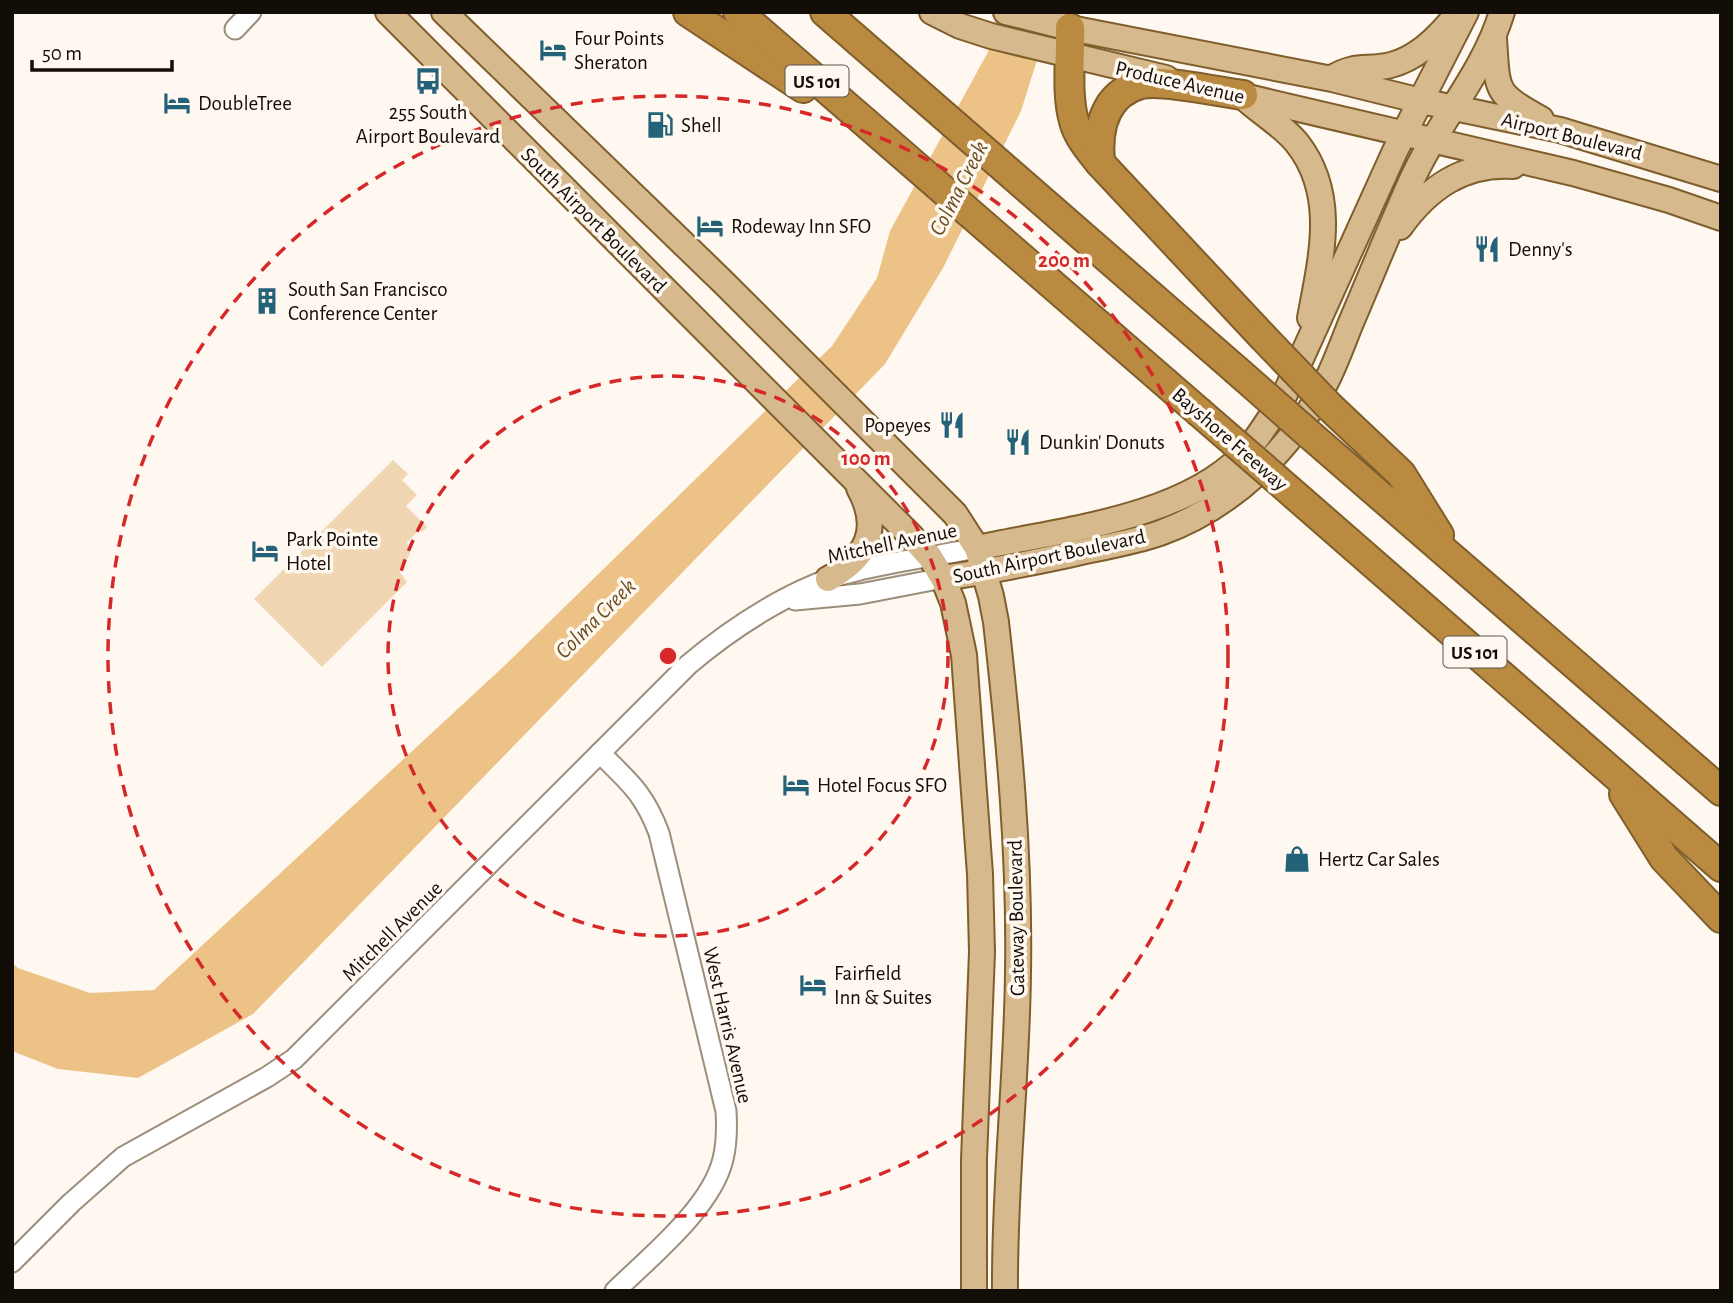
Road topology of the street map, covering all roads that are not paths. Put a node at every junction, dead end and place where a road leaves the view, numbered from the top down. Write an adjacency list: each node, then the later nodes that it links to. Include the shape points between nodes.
1 (251, 12): 13 (street)
2 (388, 12): 30 (main road, South Airport Boulevard)
3 (444, 12): 31 (main road, South Airport Boulevard, via 870,428 955,514)
4 (688, 12): 23 (highway)
5 (738, 12): 23 (highway, Bayshore Freeway / US 101)
6 (825, 12): 33 (highway, US 101, bridge)
7 (932, 12): 15 (main road, Produce Avenue, via 960,26)
8 (1006, 12): 12 (main road, Produce Avenue)
9 (1458, 12): 16 (main road, via 1415,55 1392,65 1349,68)
10 (1466, 12): 18 (main road, South Airport Boulevard)
11 (1502, 12): 14 (main road)
12 (1064, 26): 15 (highway); 16 (main road, Produce Avenue)
13 (234, 29)
14 (1494, 39): 19 (main road, South Airport Boulevard); 20 (main road, via 1495,78 1500,89 1512,102)
15 (1060, 54): 17 (main road, Produce Avenue); 24 (highway, via 1074,122)
16 (1332, 79): 18 (main road, Produce Avenue)
17 (1242, 96): 21 (main road, Produce Avenue); 24 (highway, via 1141,84 1114,101 1103,115); 29 (main road, via 1297,143 1319,183 1324,236)
18 (1421, 101): 19 (main road, Airport Boulevard); 21 (main road, South Airport Boulevard)
19 (1453, 108): 20 (main road, Airport Boulevard); 22 (main road, South Airport Boulevard)
20 (1560, 130): 26 (main road, Airport Boulevard)
21 (1404, 132): 22 (main road, Produce Avenue); 29 (main road, South Airport Boulevard)
22 (1432, 139): 25 (main road, Airport Boulevard); 28 (main road, South Airport Boulevard)
23 (896, 150): 40 (highway, Bayshore Freeway / US 101, bridge, via 1608,768)
24 (1100, 163): 33 (highway, bridge, via 1330,407 1401,474)
25 (1573, 173): 27 (main road, Airport Boulevard); 28 (main road, via 1506,166 1453,177 1416,205)
26 (1721, 178)
27 (1721, 218)
28 (1377, 262): 34 (main road, South Airport Boulevard, via 1326,382 1307,415 1283,447 1225,499 1159,533)
29 (1304, 353): 31 (main road, South Airport Boulevard, via 1263,429 1241,456 1214,478 1184,495 1117,519)
30 (856, 481): 32 (main road, South Airport Boulevard); 36 (main road, via 870,516 869,533 862,553)
31 (977, 548): 32 (street, Mitchell Avenue); 34 (main road, Gateway Boulevard)
32 (930, 557): 35 (main road, South Airport Boulevard); 36 (street, Mitchell Avenue)
33 (1454, 558): 39 (highway, US 101)
34 (985, 572): 35 (main road, South Airport Boulevard); 46 (main road, Gateway Boulevard, via 998,643 1017,868 1017,1023)
35 (943, 578): 37 (street, Mitchell Avenue); 45 (main road, Gateway Boulevard, via 964,655 980,874)
36 (828, 579): 37 (street, Mitchell Avenue)
37 (780, 603): 38 (street, Mitchell Avenue, via 707,649)
38 (600, 753): 43 (street, Mitchell Avenue, via 294,1059 123,1157); 44 (street, West Harris Avenue, via 641,794 659,834 728,1135 711,1189)
39 (1718, 789)
40 (1665, 836): 41 (highway); 42 (highway, via 1664,858)
41 (1721, 867)
42 (1721, 918)
43 (12, 1262)
44 (615, 1291)
45 (974, 1291)
46 (1005, 1291)

